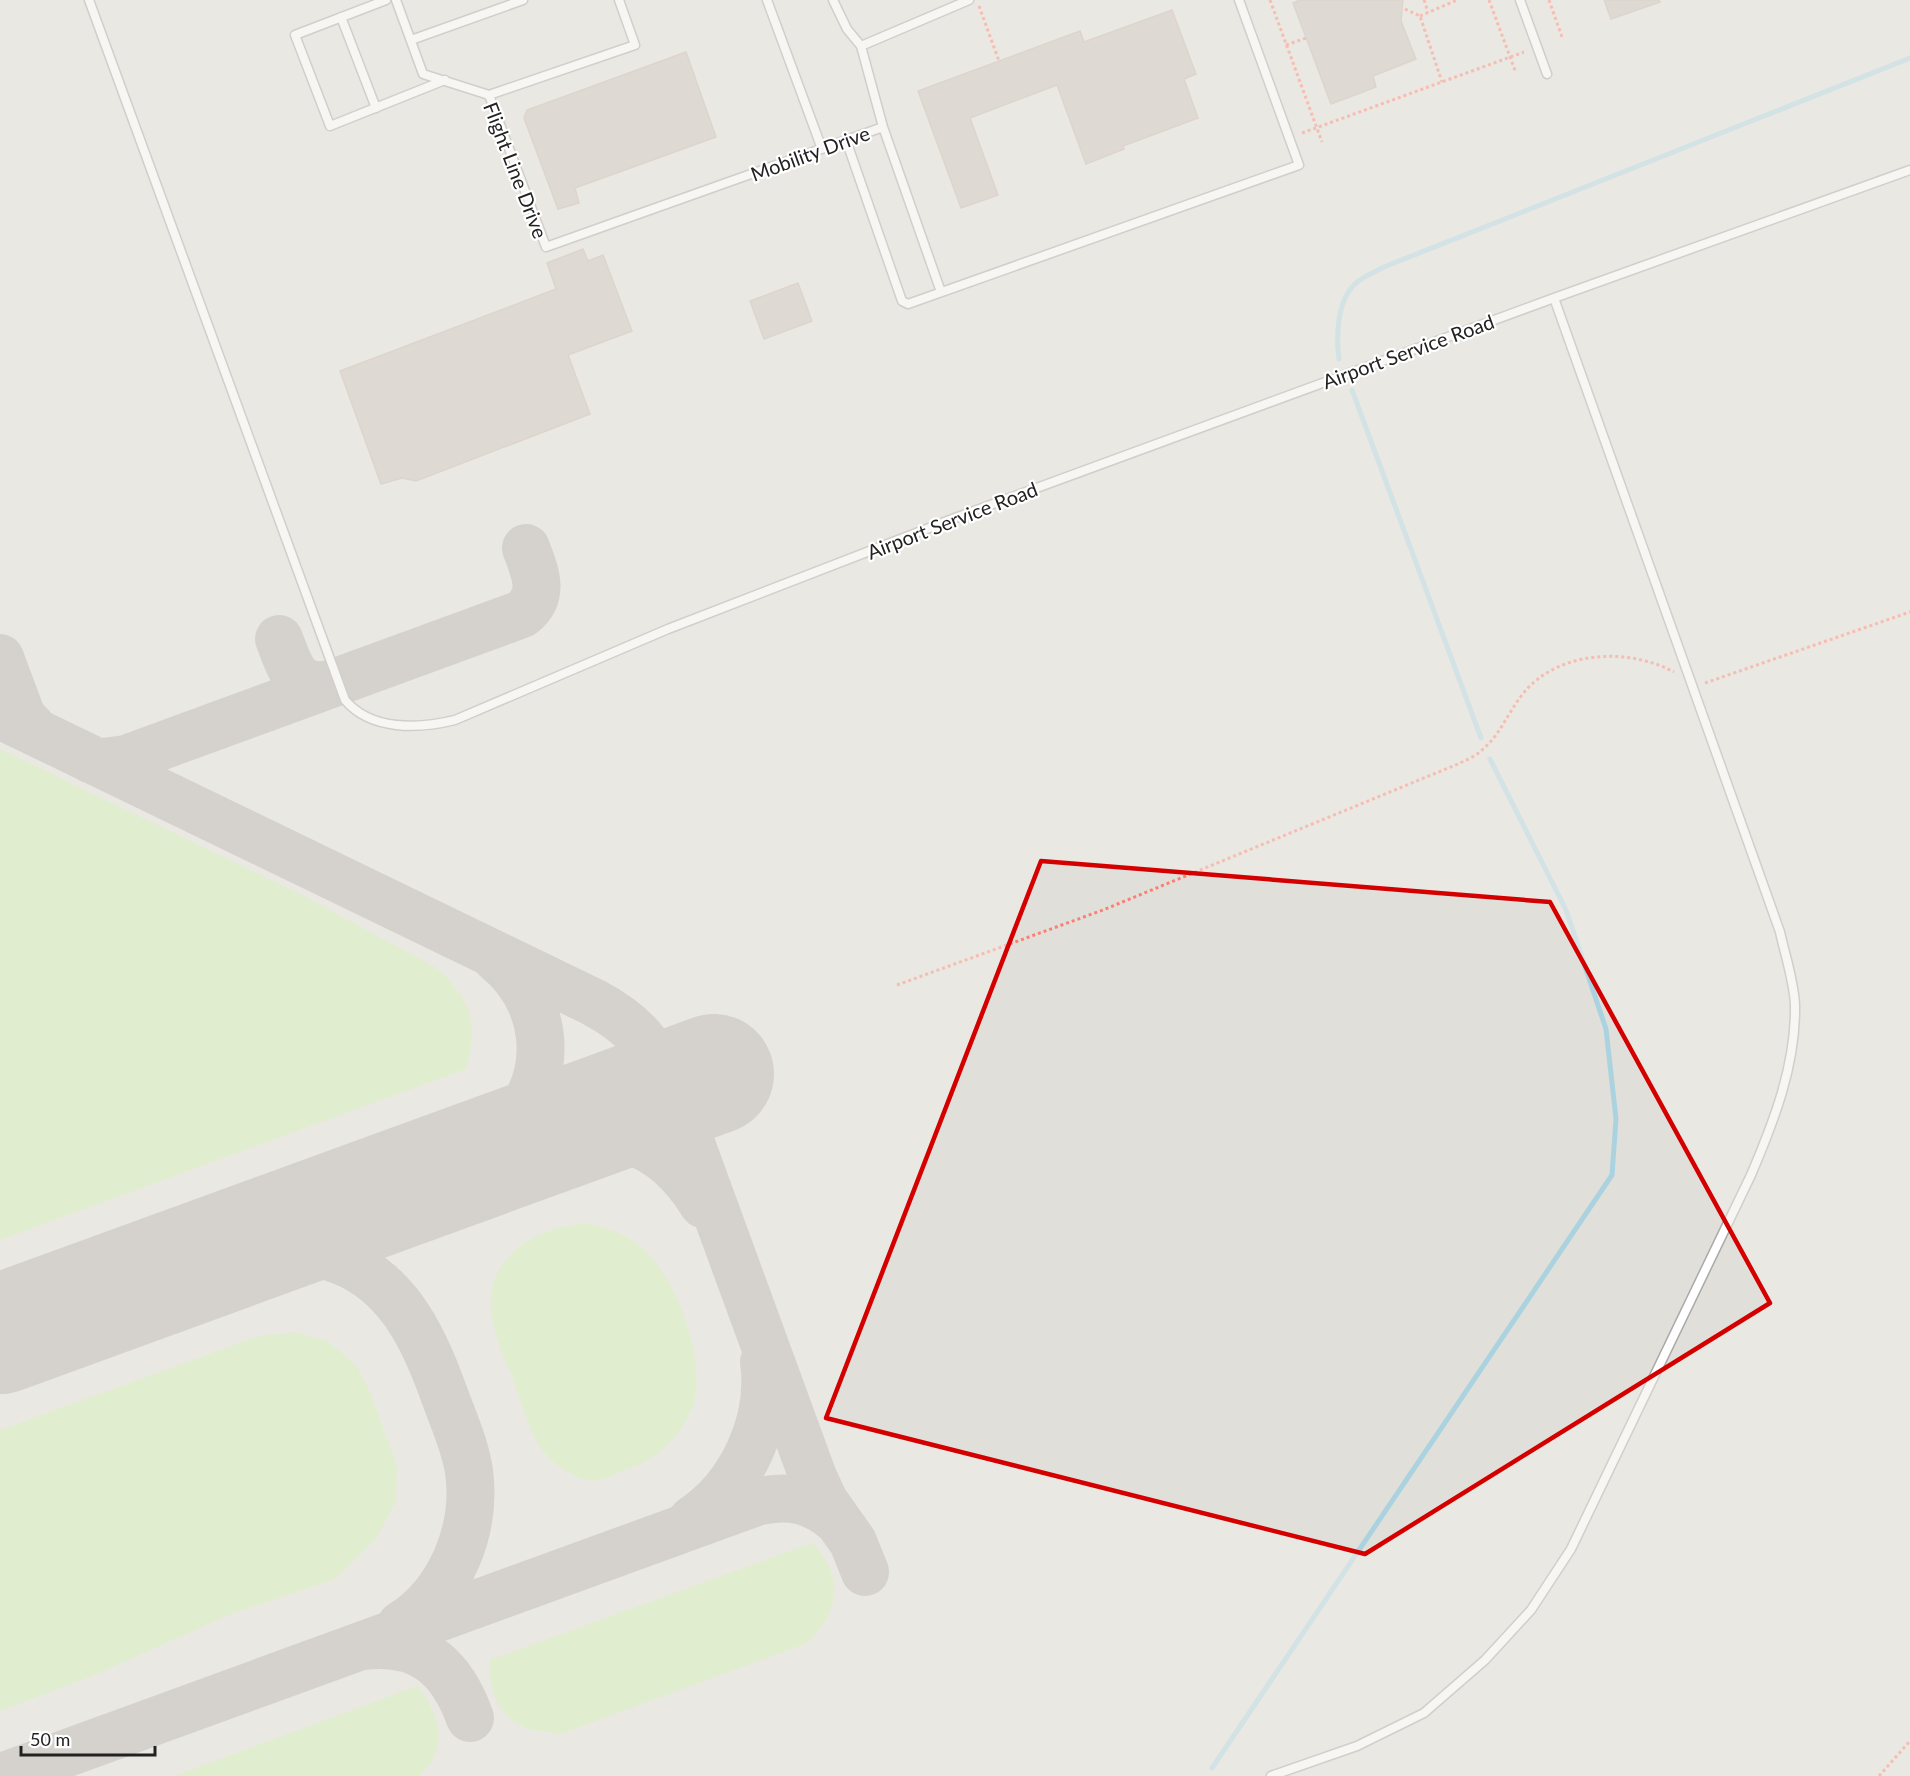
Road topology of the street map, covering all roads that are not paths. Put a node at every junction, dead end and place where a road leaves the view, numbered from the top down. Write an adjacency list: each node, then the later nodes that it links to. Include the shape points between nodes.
1 (88, 0): 24 (lane, Airport Service Road, via 345,700 353,710 400,726 426,728 455,720 668,629 955,518)
2 (386, 0): 11 (lane)
3 (396, 0): 12 (lane, Flight Line Drive)
4 (523, 0): 12 (lane)
5 (619, 0): 16 (lane, via 635,45)
6 (767, 0): 20 (lane)
7 (833, 0): 13 (lane, via 847,29)
8 (969, 0): 13 (lane)
9 (1239, 0): 23 (lane, via 1299,165)
10 (1520, 0): 14 (lane)
11 (341, 17): 17 (lane); 17 (lane, via 295,35 322,106 330,126)
12 (411, 40): 15 (lane, Flight Line Drive, via 423,74)
13 (861, 46): 18 (lane, Mobility Drive)
14 (1547, 74)
15 (445, 80): 16 (lane, Flight Line Drive); 17 (lane)
16 (489, 95): 22 (lane, Flight Line Drive)
17 (376, 108)
18 (883, 127): 19 (lane, Mobility Drive); 23 (lane)
19 (846, 140): 20 (lane, Mobility Drive); 23 (lane, via 902,302 908,304)
20 (822, 149): 22 (lane, Mobility Drive)
21 (1910, 170): 24 (lane, Airport Service Road)
22 (546, 247)
23 (941, 292)
24 (1554, 298): 25 (lane, via 1780,932 1795,1004 1788,1073 1777,1113 1751,1175 1571,1549 1531,1610 1485,1660 1424,1713 1357,1746)
25 (1271, 1776)

